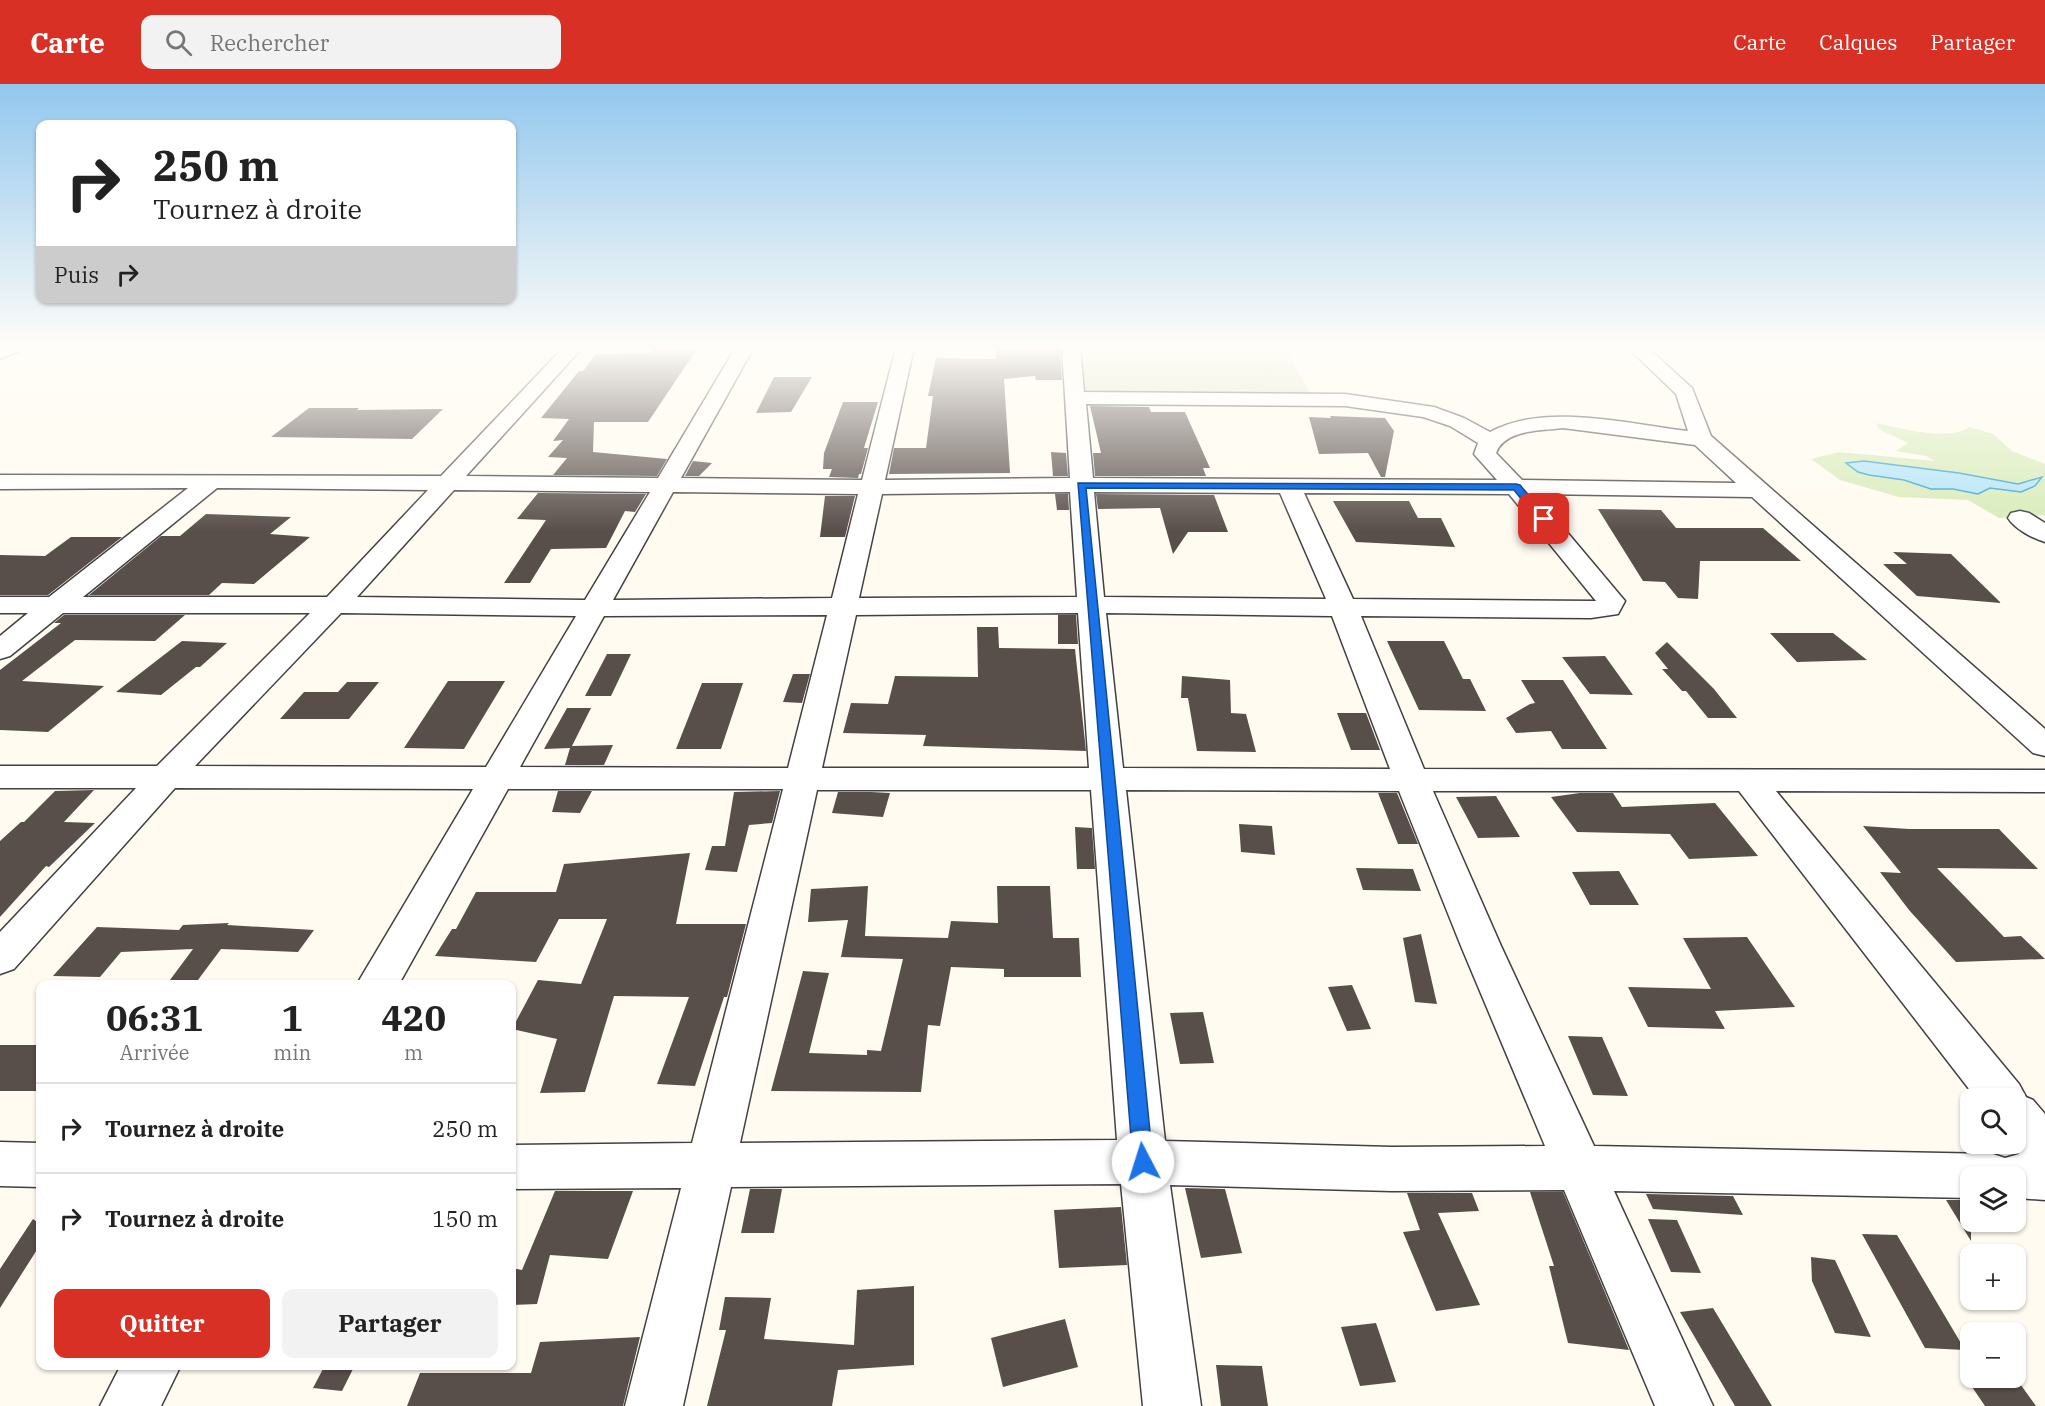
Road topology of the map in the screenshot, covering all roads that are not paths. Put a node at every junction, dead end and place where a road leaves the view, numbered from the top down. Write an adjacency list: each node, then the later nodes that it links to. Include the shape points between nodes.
1 (516, 409): 11 (street)
2 (710, 409): 13 (street)
3 (891, 409): 15 (street)
4 (1075, 409): 12 (street)
5 (1410, 409): 8 (street, via 1457,422)
6 (1691, 409): 7 (street)
7 (1701, 439): 8 (street, via 1563,422 1511,429); 17 (street)
8 (1490, 441): 16 (street, via 1485,454)
9 (211, 481): 10 (street); 11 (street); 21 (street)
10 (0, 482)
11 (446, 483): 13 (street); 22 (street)
12 (1081, 485): 14 (street); 15 (street); 23 (street)
13 (666, 486): 15 (street); 26 (street)
14 (1289, 486): 16 (street); 25 (street)
15 (873, 487): 24 (street)
16 (1516, 487): 17 (street); 25 (street, via 1611,601 1608,608)
17 (1758, 490): 28 (street)
18 (2020, 518): 19 (street)
19 (2045, 534)
20 (0, 605): 21 (street)
21 (57, 605): 22 (street); 27 (street)
22 (334, 605): 26 (street); 30 (street)
23 (1091, 605): 24 (street); 25 (street); 34 (street)
24 (842, 607): 26 (street); 32 (street)
25 (1343, 607): 35 (street)
26 (594, 608): 31 (street)
27 (0, 650)
28 (2045, 746)
29 (0, 777): 30 (street)
30 (165, 778): 31 (street); 37 (street)
31 (498, 778): 32 (street); 38 (street)
32 (804, 780): 34 (street); 45 (street)
33 (1748, 780): 35 (street); 36 (street); 39 (street)
34 (1108, 781): 35 (street); 42 (street)
35 (1412, 781): 47 (street)
36 (2045, 781)
37 (0, 958)
38 (380, 980)
39 (1995, 1088)
40 (2026, 1126): 41 (street)
41 (2045, 1150)
42 (1143, 1162): 45 (street); 47 (street, via 1392,1169); 54 (street)
43 (0, 1164): 44 (street)
44 (36, 1165)
45 (710, 1165): 46 (street); 53 (street)
46 (516, 1167)
47 (1578, 1168): 48 (street); 55 (street)
48 (1960, 1175)
49 (2026, 1176): 50 (street)
50 (2045, 1177)
51 (150, 1370): 52 (street)
52 (129, 1406)
53 (654, 1406)
54 (1172, 1406)
55 (1684, 1406)

